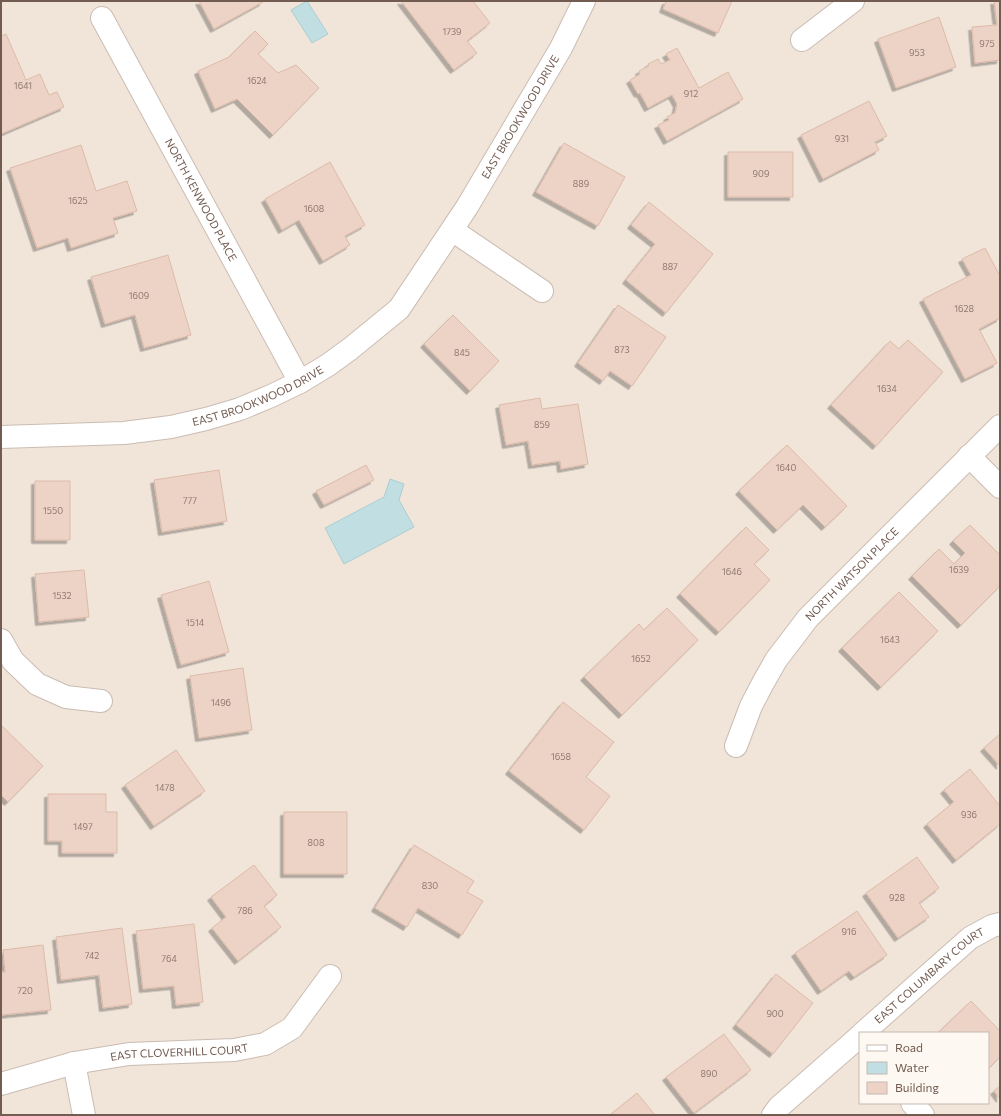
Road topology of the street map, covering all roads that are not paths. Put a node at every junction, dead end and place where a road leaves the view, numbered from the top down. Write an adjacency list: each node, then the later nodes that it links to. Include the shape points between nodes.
1 (584, 1): 5 (street, EAST BROOKWOOD DRIVE, via 561,48)
2 (853, 1): 4 (street)
3 (102, 18): 7 (street, NORTH KENWOOD PLACE)
4 (802, 40)
5 (452, 230): 6 (street); 7 (street, EAST BROOKWOOD DRIVE, via 399,308 350,349)
6 (542, 291)
7 (300, 382): 9 (street, EAST BROOKWOOD DRIVE, via 240,408 171,427 124,433)
8 (1000, 426): 10 (street, NORTH WATSON PLACE)
9 (1, 437)
10 (969, 456): 11 (street); 14 (street, NORTH WATSON PLACE, via 808,618 776,660 763,682)
11 (1000, 487)
12 (1, 640): 13 (street, via 13,661 37,684 66,697)
13 (101, 701)
14 (736, 746)
15 (1000, 924): 17 (street, EAST COLUMBARY COURT, via 970,938)
16 (330, 976): 19 (street, EAST CLOVERHILL COURT, via 292,1028 265,1044 234,1050 129,1054)
17 (867, 1032)
18 (859, 1039): 23 (street, EAST COLUMBARY COURT, via 779,1107)
19 (74, 1063): 20 (street, EAST CLOVERHILL COURT); 22 (street)
20 (1, 1084)
21 (913, 1104): 24 (street)
22 (84, 1115)
23 (773, 1115)
24 (923, 1115)

